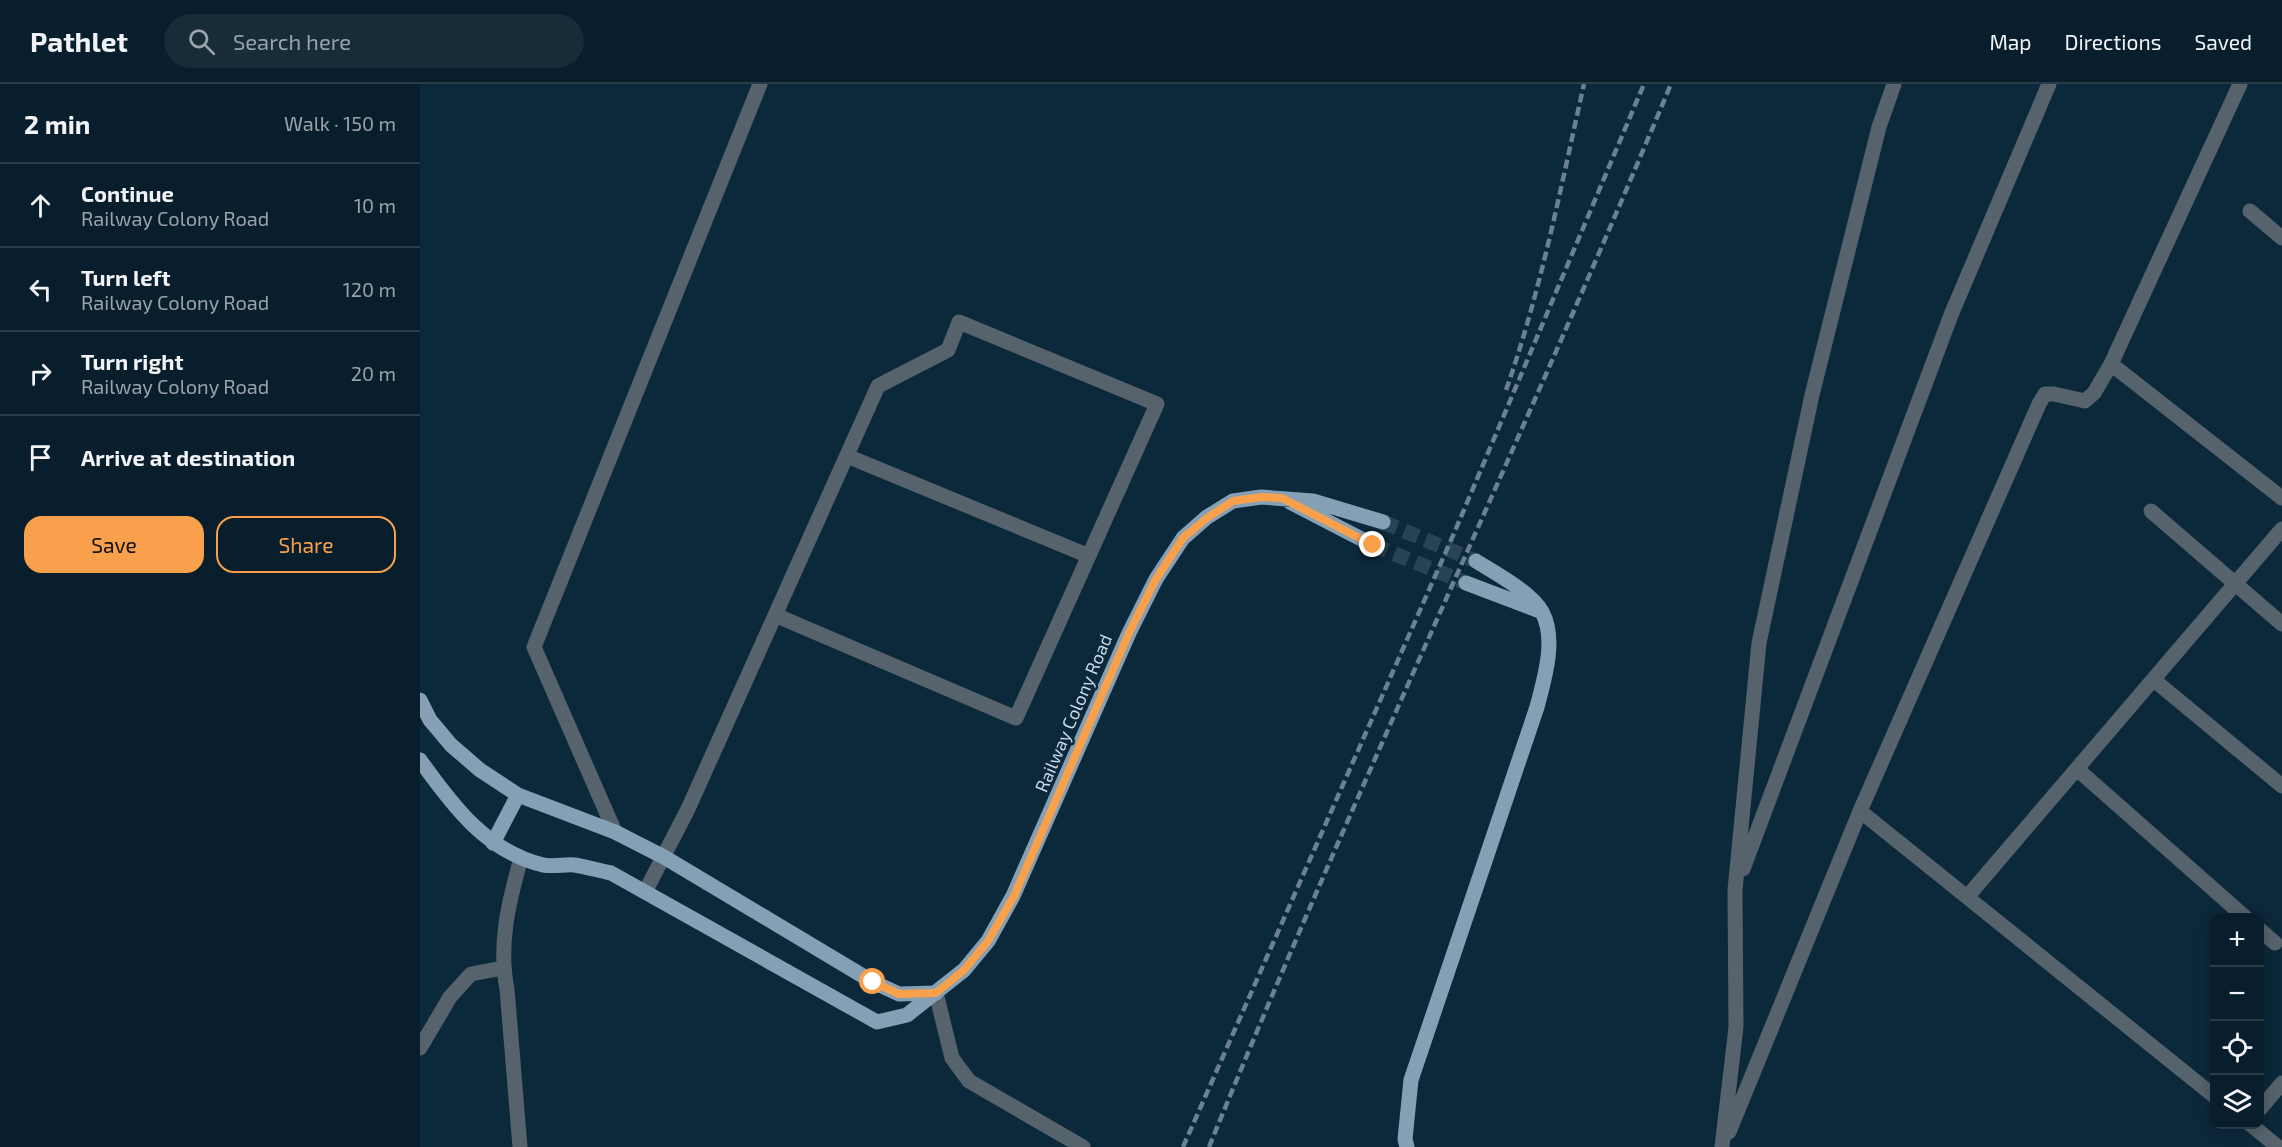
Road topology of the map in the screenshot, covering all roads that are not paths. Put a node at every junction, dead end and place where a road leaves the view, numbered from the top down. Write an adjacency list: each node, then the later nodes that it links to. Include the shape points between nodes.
1 (759, 84): 29 (street, via 534,647)
2 (1894, 84): 33 (street, via 1879,127 1814,384 1759,643)
3 (2049, 84): 33 (street, via 1951,315)
4 (2240, 84): 7 (street)
5 (2250, 210): 6 (street)
6 (2282, 238)
7 (2110, 364): 10 (street); 28 (street, via 2085,402 2045,394 2039,404)
8 (847, 456): 15 (street); 15 (street, via 878,386 948,350 959,322 1157,404); 20 (street)
9 (1282, 498): 12 (main road, Railway Colony Road, via 1313,501); 14 (main road, Railway Colony Road); 40 (main road, Railway Colony Road, via 1233,501 1183,538 1156,579 1129,633 1014,896 988,941 964,970)
10 (2282, 498)
11 (2151, 511): 18 (street)
12 (1383, 522)
13 (2282, 529): 18 (street)
14 (1373, 545)
15 (1089, 556): 20 (street, via 1016,718)
16 (1476, 561): 19 (main road, via 1518,586)
17 (1466, 583): 19 (main road)
18 (2235, 584): 21 (street); 22 (street)
19 (1542, 612): 48 (main road, via 1548,635 1547,668 1411,1080)
20 (775, 615): 31 (street)
21 (2282, 624)
22 (2154, 680): 25 (street); 26 (street)
23 (420, 700): 27 (main road, via 430,720 451,745)
24 (420, 760): 30 (main road, Railway Colony Road, via 473,827)
25 (2077, 769): 35 (street); 36 (street)
26 (2282, 786)
27 (518, 795): 29 (main road); 30 (main road)
28 (1860, 811): 35 (street); 49 (street)
29 (615, 832): 31 (main road)
30 (493, 843): 32 (main road, Railway Colony Road)
31 (664, 857): 34 (street); 40 (main road, via 873,982 899,994)
32 (521, 858): 34 (main road, Railway Colony Road, via 611,873); 39 (street, via 505,921)
33 (1735, 890): 49 (street, via 1736,1028)
34 (645, 892): 40 (main road, Railway Colony Road, via 878,1022 908,1016)
35 (1967, 897): 43 (street)
36 (2240, 913)
37 (2264, 934): 38 (street)
38 (2275, 944)
39 (503, 968): 41 (street, via 471,974 450,997); 46 (street)
40 (936, 993): 47 (street, via 952,1058 969,1081)
41 (420, 1048)
42 (2282, 1083): 44 (street)
43 (2210, 1093)
44 (2264, 1103)
45 (2255, 1129): 50 (street)
46 (520, 1147)
47 (1083, 1147)
48 (1407, 1147)
49 (1723, 1147)
50 (2278, 1147)

